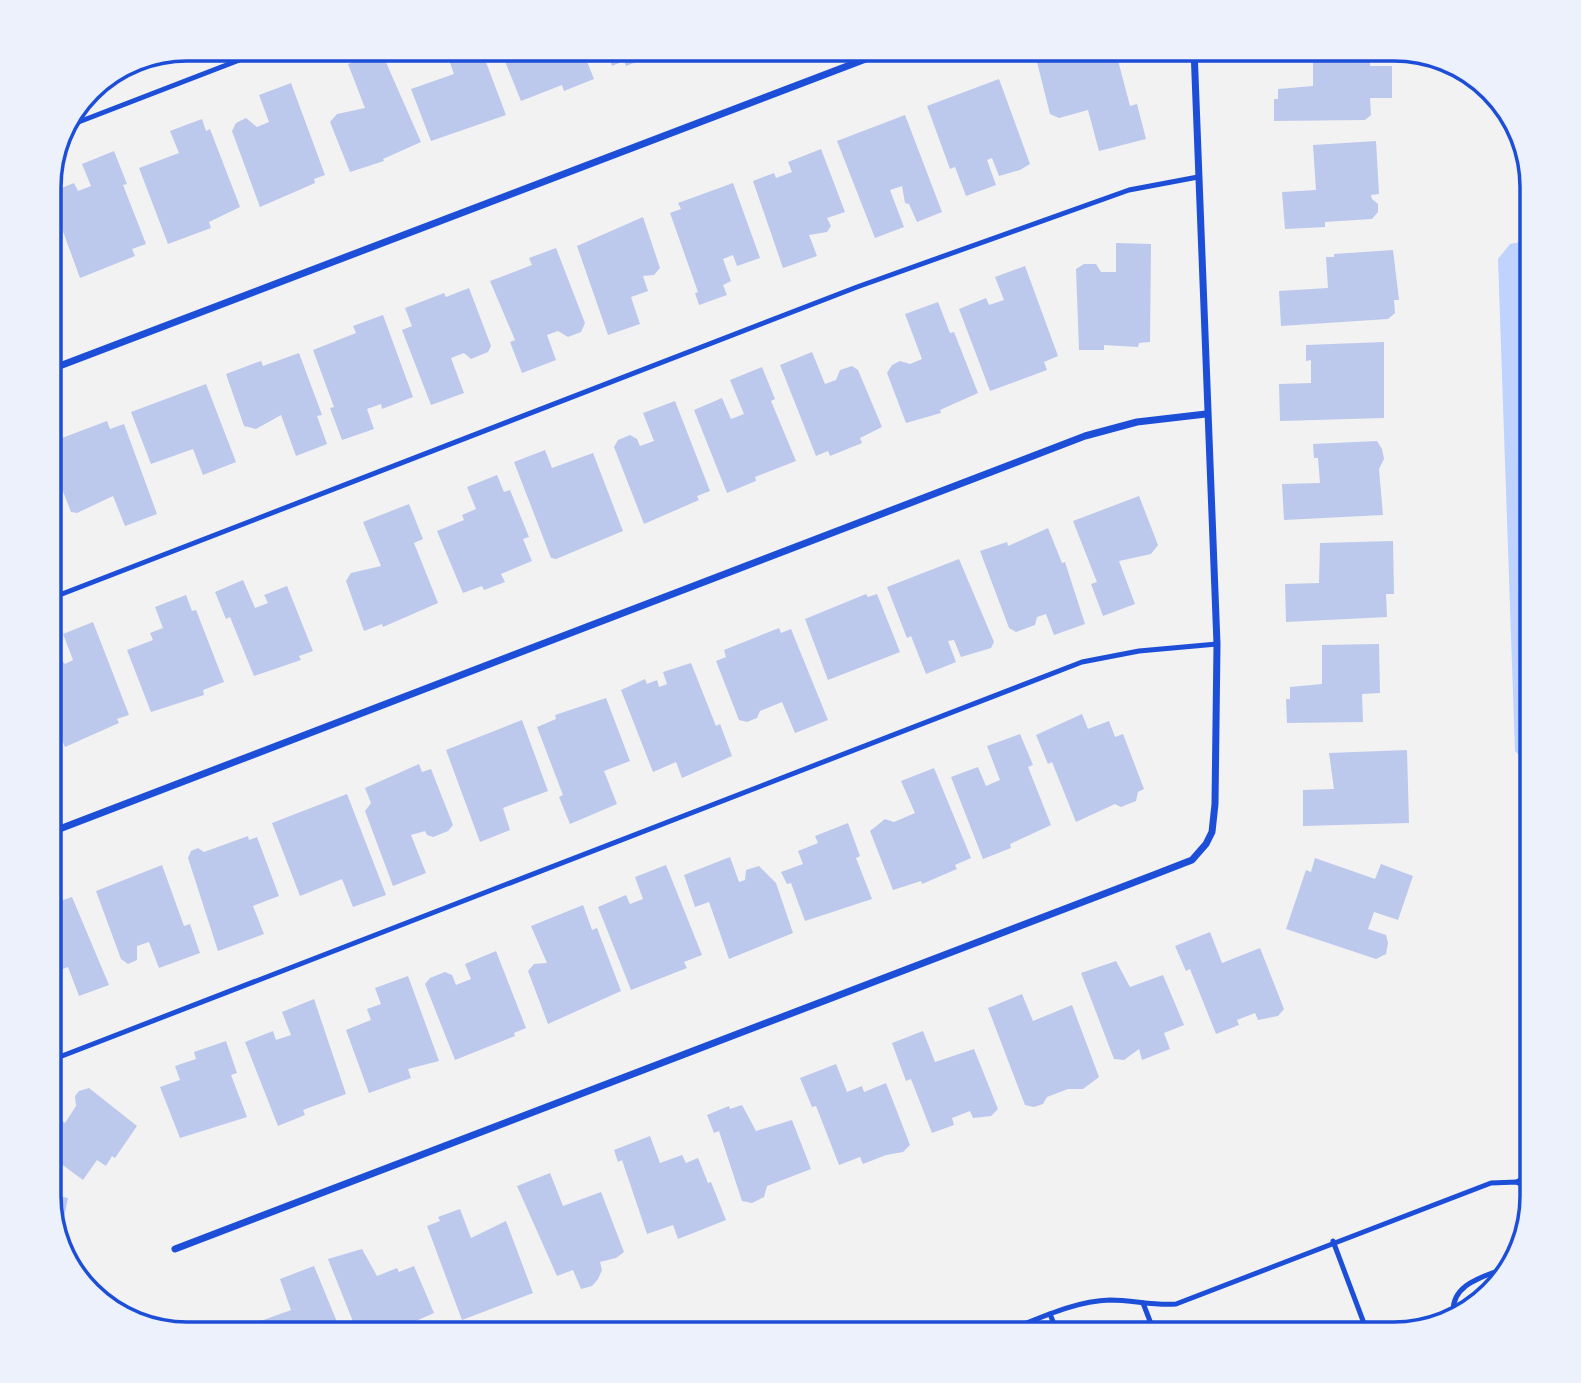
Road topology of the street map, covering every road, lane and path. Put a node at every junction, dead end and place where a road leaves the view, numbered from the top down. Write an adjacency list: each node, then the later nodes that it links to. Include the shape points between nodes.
1 (859, 61): 6 (street)
2 (1194, 61): 5 (street)
3 (234, 62): 4 (lane)
4 (80, 122)
5 (1198, 177): 7 (street); 8 (lane, via 1129,190 857,287)
6 (62, 365)
7 (1206, 414): 9 (street); 10 (street, via 1137,422 1085,436)
8 (62, 594)
9 (1217, 644): 11 (lane, via 1139,651 1082,663); 16 (street, via 1212,832 1192,860)
10 (62, 828)
11 (62, 1056)
12 (1520, 1180): 13 (lane)
13 (1517, 1182): 14 (lane); 15 (lane, via 1492,1183)
14 (1520, 1184)
15 (1333, 1241): 18 (lane, via 1176,1304); 24 (lane)
16 (175, 1250)
17 (1493, 1273): 19 (lane, via 1467,1283)
18 (1143, 1303): 20 (lane, via 1108,1300); 23 (lane)
19 (1454, 1306)
20 (1050, 1314): 21 (lane); 22 (lane)
21 (1030, 1322)
22 (1053, 1322)
23 (1150, 1322)
24 (1363, 1322)

